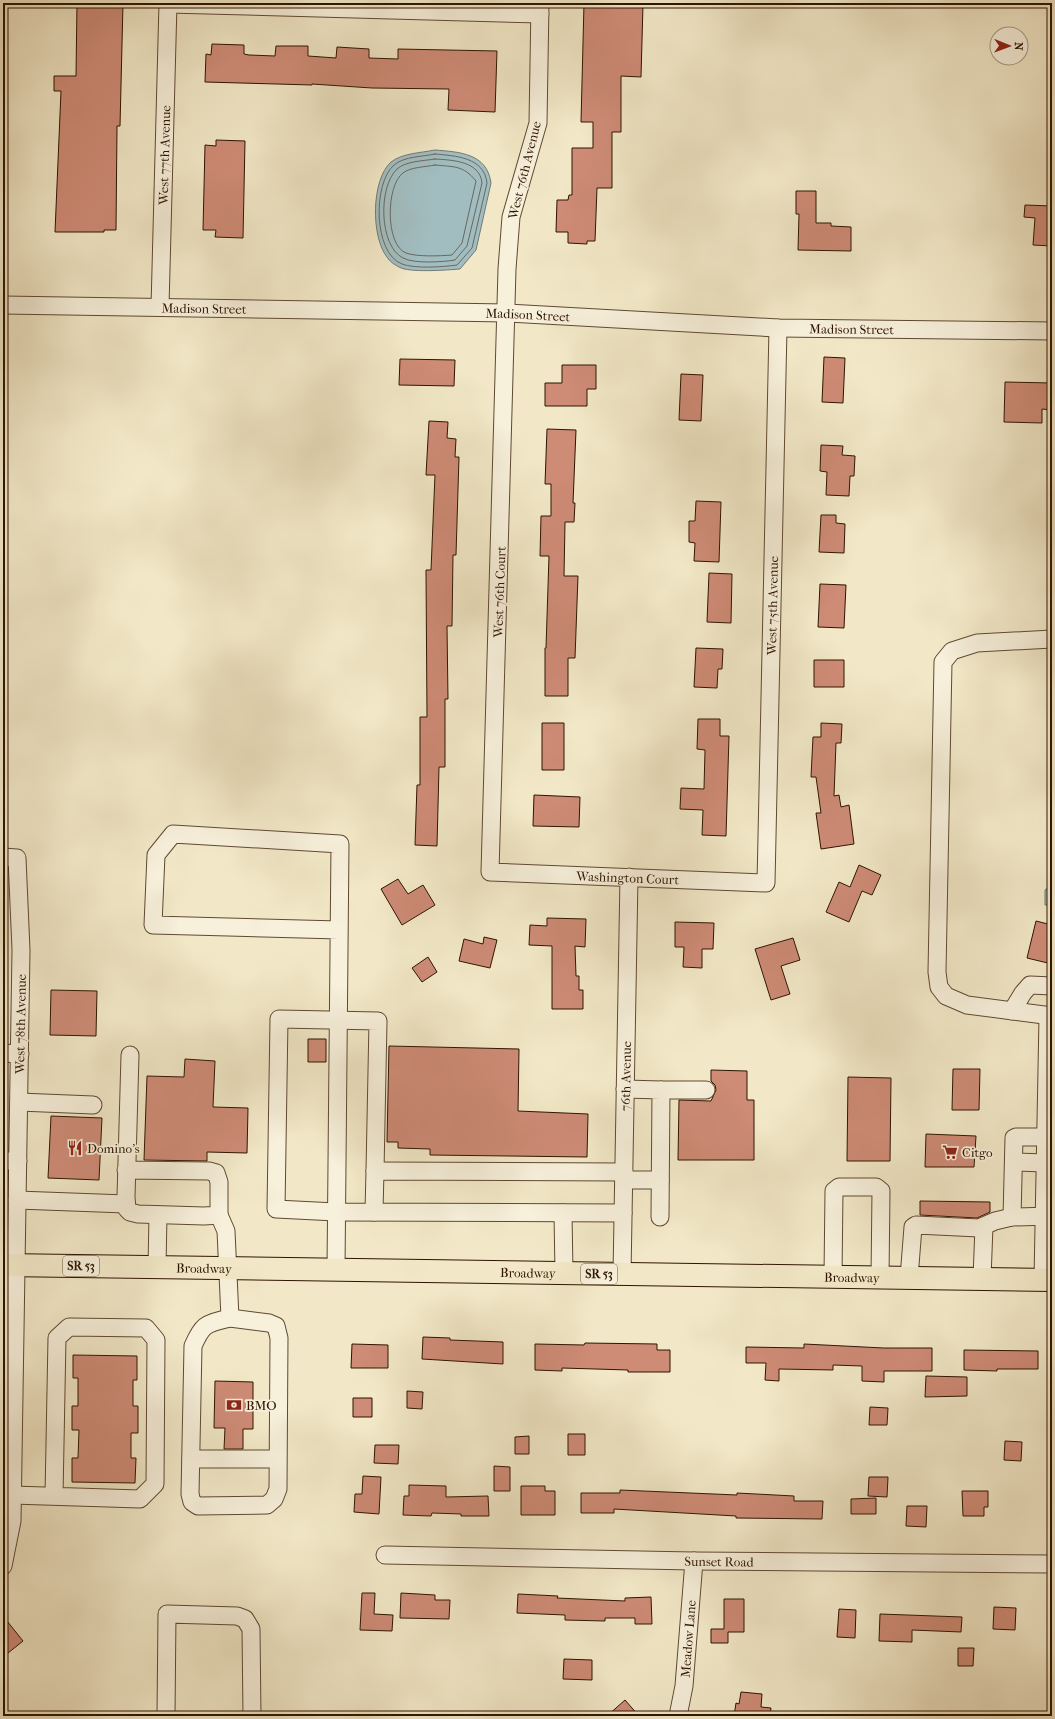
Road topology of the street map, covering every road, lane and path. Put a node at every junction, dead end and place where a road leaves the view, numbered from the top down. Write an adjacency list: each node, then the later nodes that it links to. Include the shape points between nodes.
1 (168, 3): 2 (street); 4 (street, West 77th Avenue)
2 (540, 8): 5 (street, West 76th Avenue, via 538,123 511,217)
3 (3, 305): 4 (street, Madison Street)
4 (160, 307): 5 (street, Madison Street)
5 (507, 313): 6 (street, Madison Street); 10 (street, West 76th Court)
6 (778, 328): 7 (street, Madison Street); 12 (street, West 75th Avenue)
7 (1052, 331)
8 (1052, 639): 15 (street, via 977,643 952,651 943,662 939,987 946,996 967,1005)
9 (3, 857): 18 (street, West 78th Avenue, via 17,858 21,950)
10 (490, 872): 11 (street, Washington Court)
11 (629, 877): 12 (street, Washington Court); 21 (street, 76th Avenue)
12 (766, 883)
13 (339, 930): 13 (street, via 340,844 173,834 156,855 153,925); 17 (street)
14 (1052, 986): 15 (street, via 1030,985)
15 (1012, 1011): 16 (street)
16 (1050, 1016): 20 (street)
17 (338, 1020): 31 (street, via 378,1021); 36 (street); 36 (street, via 279,1019 276,1209)
18 (11, 1054): 24 (street, West 78th Avenue)
19 (130, 1055): 30 (street)
20 (1050, 1072): 26 (street)
21 (625, 1089): 22 (street); 32 (street, 76th Avenue)
22 (661, 1090): 23 (street); 33 (street)
23 (706, 1090)
24 (19, 1102): 25 (street); 27 (street, West 78th Avenue)
25 (93, 1105)
26 (1048, 1129): 28 (street, via 1014,1138); 29 (street)
27 (10, 1161): 34 (street, West 78th Avenue)
28 (1015, 1162): 29 (street); 44 (street)
29 (1045, 1163): 42 (street)
30 (126, 1170): 35 (street); 41 (street, via 216,1173 219,1182)
31 (375, 1171): 32 (street); 37 (street)
32 (624, 1176): 33 (street); 39 (street, 76th Avenue)
33 (660, 1180): 43 (street)
34 (17, 1200): 35 (street); 46 (street, West 78th Avenue)
35 (126, 1204): 40 (street, via 130,1212)
36 (336, 1212): 37 (street); 49 (street)
37 (374, 1212): 38 (street)
38 (563, 1213): 39 (street); 50 (street)
39 (623, 1213): 51 (street, 76th Avenue)
40 (158, 1215): 41 (street); 47 (street)
41 (219, 1215): 48 (street, via 226,1231)
42 (1048, 1216): 44 (street); 56 (street)
43 (660, 1217)
44 (1012, 1217): 45 (street)
45 (984, 1226): 54 (street, via 913,1227); 55 (street)
46 (10, 1265): 47 (main road, Broadway / SR 53); 60 (street, West 78th Avenue)
47 (157, 1267): 48 (main road, Broadway / SR 53)
48 (228, 1268): 49 (main road, Broadway / SR 53); 57 (street)
49 (336, 1270): 50 (main road, Broadway / SR 53)
50 (564, 1273): 51 (main road, Broadway / SR 53)
51 (622, 1274): 52 (main road, Broadway / SR 53)
52 (833, 1277): 53 (main road, Broadway / SR 53); 53 (street, via 834,1191 839,1187 876,1187 881,1191)
53 (880, 1278): 54 (main road, Broadway / SR 53)
54 (909, 1278): 55 (main road, Broadway / SR 53)
55 (982, 1279): 56 (main road, Broadway / SR 53)
56 (1048, 1280)
57 (230, 1318): 58 (street, via 210,1323 200,1330 193,1346); 59 (street, via 276,1326 279,1338)
58 (191, 1459): 59 (street); 59 (street, via 191,1498 198,1506 267,1505 274,1499 278,1489)
59 (278, 1459)
60 (9, 1488): 61 (street); 65 (street, West 78th Avenue, via 12,1521)
61 (54, 1496): 61 (street, via 57,1338 69,1327 146,1328 156,1340 155,1484 140,1499)
62 (385, 1555): 63 (street, Sunset Road)
63 (694, 1561): 64 (street, Sunset Road); 68 (street, Meadow Lane, via 684,1686)
64 (1052, 1564)
65 (3, 1566)
66 (166, 1716): 67 (street, via 167,1614 237,1616 245,1619 251,1630)
67 (252, 1716)
68 (678, 1716)

